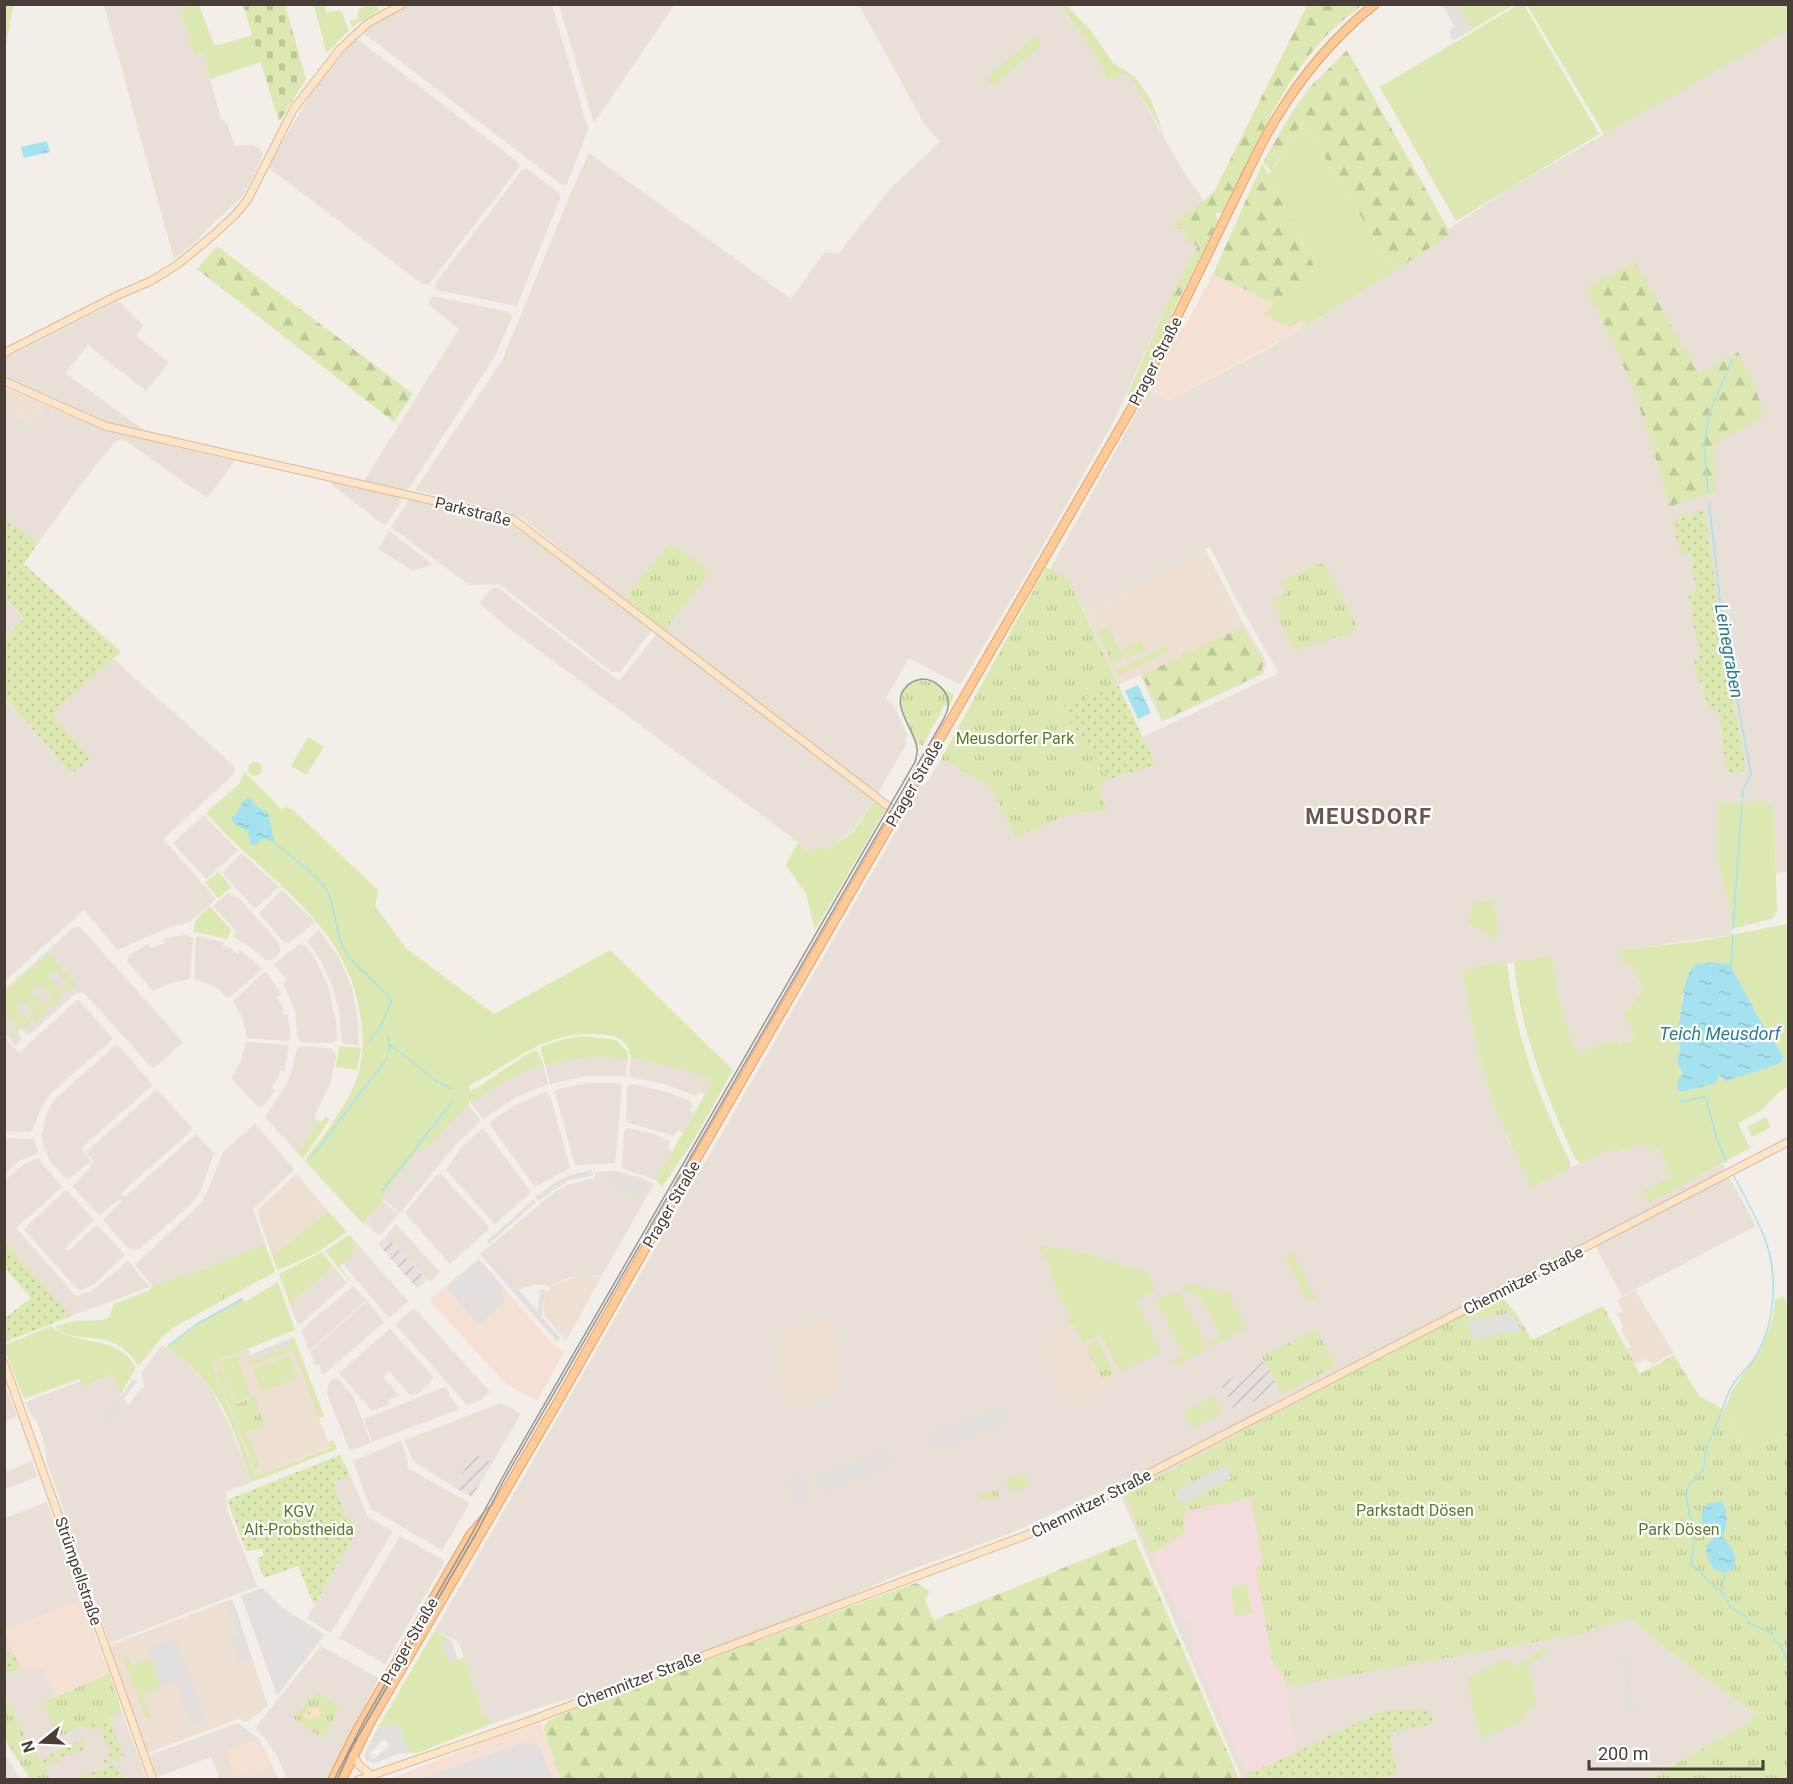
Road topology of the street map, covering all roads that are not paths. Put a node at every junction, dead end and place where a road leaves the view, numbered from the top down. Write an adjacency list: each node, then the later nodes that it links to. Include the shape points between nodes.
1 (403, 4): 3 (street, via 369,23 339,49 293,110 247,201 210,238 159,277)
2 (1375, 4): 5 (main road, Prager Straße, via 1331,43 1279,111 1138,397)
3 (4, 353)
4 (4, 381): 5 (street, Parkstraße, via 105,426 513,519)
5 (897, 813): 8 (main road, Prager Straße)
6 (1788, 1142): 10 (street, Chemnitzer Straße, via 1040,1530 529,1721)
7 (4, 1363): 11 (street, Strümpellstraße)
8 (495, 1508): 9 (main road, Prager Straße); 12 (main road, Prager Straße, via 470,1535)
9 (353, 1755): 10 (street); 13 (main road, Prager Straße)
10 (371, 1775): 14 (street, Chemnitzer Straße)
11 (153, 1779)
12 (332, 1779)
13 (342, 1779)
14 (358, 1779)

